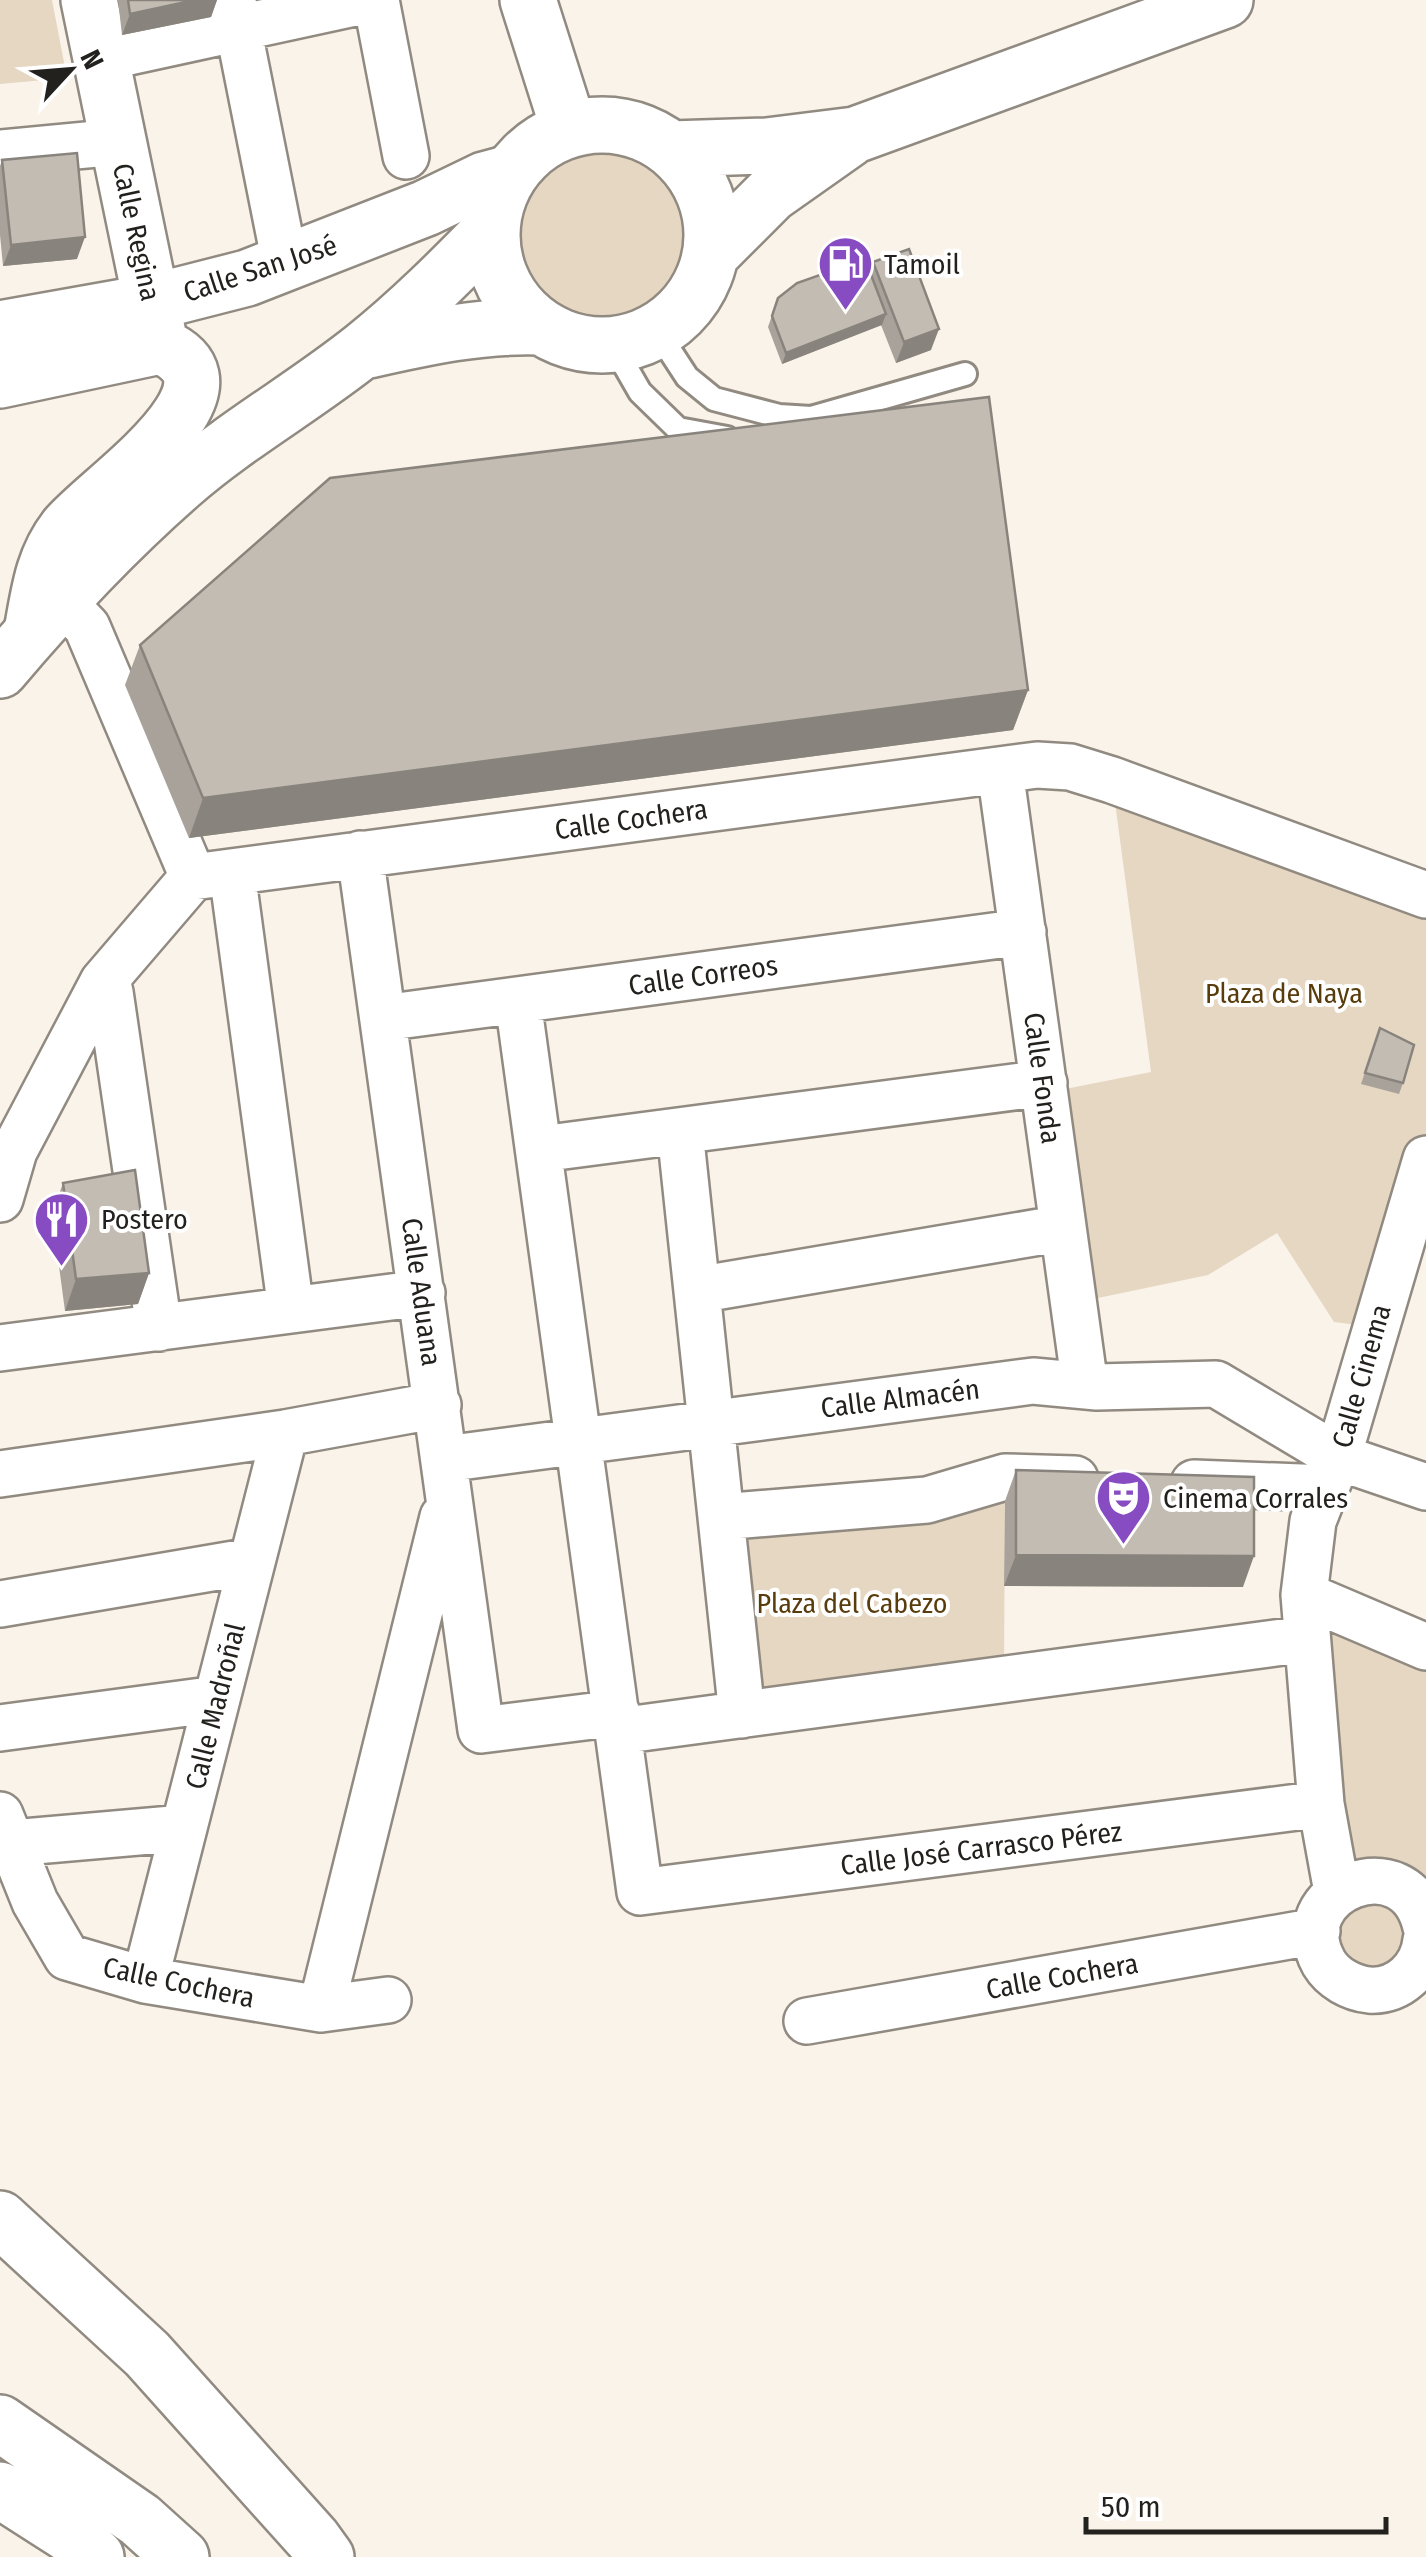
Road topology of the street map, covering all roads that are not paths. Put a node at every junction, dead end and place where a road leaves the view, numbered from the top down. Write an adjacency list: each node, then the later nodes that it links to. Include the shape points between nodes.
1 (90, 0): 6 (main road, Calle Regina)
2 (372, 0): 5 (street); 12 (street)
3 (528, 0): 7 (main road)
4 (1225, 0): 8 (main road)
5 (236, 14): 6 (street); 16 (street)
6 (101, 58): 9 (main road, Calle Regina)
7 (570, 129): 10 (main road, via 623,126); 13 (main road, via 526,154)
8 (856, 135): 10 (main road); 15 (main road, via 771,194)
9 (118, 142): 11 (street); 17 (main road, Calle Regina)
10 (671, 149): 15 (main road, via 705,197)
11 (0, 154)
12 (406, 156)
13 (510, 173): 14 (main road, via 496,200); 16 (main road, Calle San José)
14 (492, 230): 18 (main road, via 496,267 513,300); 21 (main road)
15 (710, 255): 20 (main road, via 692,299)
16 (285, 264): 17 (main road, Calle San José)
17 (156, 324): 19 (main road, Calle San José); 23 (main road, Calle San José); 25 (main road, via 192,376 192,392 170,432 66,528 43,568)
18 (540, 326): 20 (main road, via 575,342); 21 (main road, via 447,332)
19 (0, 329)
20 (635, 338): 24 (lane, via 714,399); 24 (lane, via 640,392 678,429 751,437)
21 (361, 351): 25 (main road, via 180,484)
22 (965, 374): 24 (lane, via 811,418)
23 (0, 380)
24 (779, 416)
25 (31, 634): 28 (street, via 87,628)
26 (1000, 770): 27 (street, Calle Cochera); 29 (street, Calle Cochera, via 1070,767); 30 (street, Calle Fonda)
27 (360, 854): 28 (street, Calle Cochera); 33 (street, Calle Aduana)
28 (213, 874): 31 (street); 42 (street)
29 (1426, 895)
30 (1023, 932): 32 (street, Calle Correos); 34 (street, Calle Fonda)
31 (103, 982): 38 (street, via 14,1151); 43 (street, via 110,992)
32 (518, 1001): 33 (street, Calle Correos); 36 (street)
33 (384, 1018): 41 (street, Calle Aduana)
34 (1044, 1083): 35 (street); 39 (street, Calle Fonda)
35 (680, 1131): 36 (street); 40 (street)
36 (540, 1149): 49 (street)
37 (1426, 1159): 50 (street, Calle Cinema)
38 (0, 1199)
39 (1063, 1228): 40 (street); 45 (street, Calle Fonda)
40 (697, 1290): 47 (street)
41 (422, 1293): 42 (street); 46 (street, Calle Aduana)
42 (292, 1310): 43 (street)
43 (159, 1328): 44 (street)
44 (0, 1348)
45 (1085, 1386): 47 (street, Calle Almacén, via 1033,1381); 50 (street, Calle Almacén, via 1216,1384)
46 (438, 1405): 48 (street); 52 (street, Calle Aduana)
47 (710, 1422): 49 (street, Calle Almacén); 54 (street)
48 (285, 1433): 51 (street); 55 (street, Calle Madroñal)
49 (580, 1441): 52 (street, Calle Almacén); 61 (street)
50 (1332, 1472): 53 (street); 54 (street, via 1137,1481 1005,1477 927,1500); 57 (street, Calle Cinema, via 1313,1521)
51 (0, 1474)
52 (447, 1474): 61 (street, Calle Aduana, via 481,1730); 71 (street)
53 (1426, 1487)
54 (721, 1517): 60 (street)
55 (252, 1561): 56 (street); 59 (street, Calle Madroñal)
56 (0, 1604)
57 (1304, 1617): 58 (street); 60 (street); 63 (street, Calle Cinema)
58 (1426, 1648)
59 (216, 1700): 62 (street); 64 (street, Calle Madroñal)
60 (742, 1715): 61 (street)
61 (618, 1722): 63 (street, Calle José Carrasco Pérez, via 640,1892)
62 (0, 1728)
63 (1321, 1804): 66 (street, Calle Cinema)
64 (184, 1828): 65 (street); 69 (street, Calle Madroñal)
65 (6, 1829): 69 (street, Calle Cochera, via 35,1902 67,1957)
66 (1327, 1911): 67 (street, Calle Cochera, via 1368,1880 1396,1886 1418,1904); 68 (street, Calle Cinema, via 1318,1949 1326,1966 1354,1987 1389,1988 1405,1980 1418,1966); 72 (street, Calle Cochera)
67 (1426, 1927)
68 (1426, 1940)
69 (145, 1980): 71 (street, Calle Cochera)
70 (388, 2000): 71 (street, Calle Cochera)
71 (321, 2009)
72 (807, 2021)
73 (0, 2219): 78 (main road, via 147,2354)
74 (0, 2423): 77 (main road)
75 (0, 2490): 76 (main road)
76 (96, 2557)
77 (182, 2557)
78 (326, 2557)

